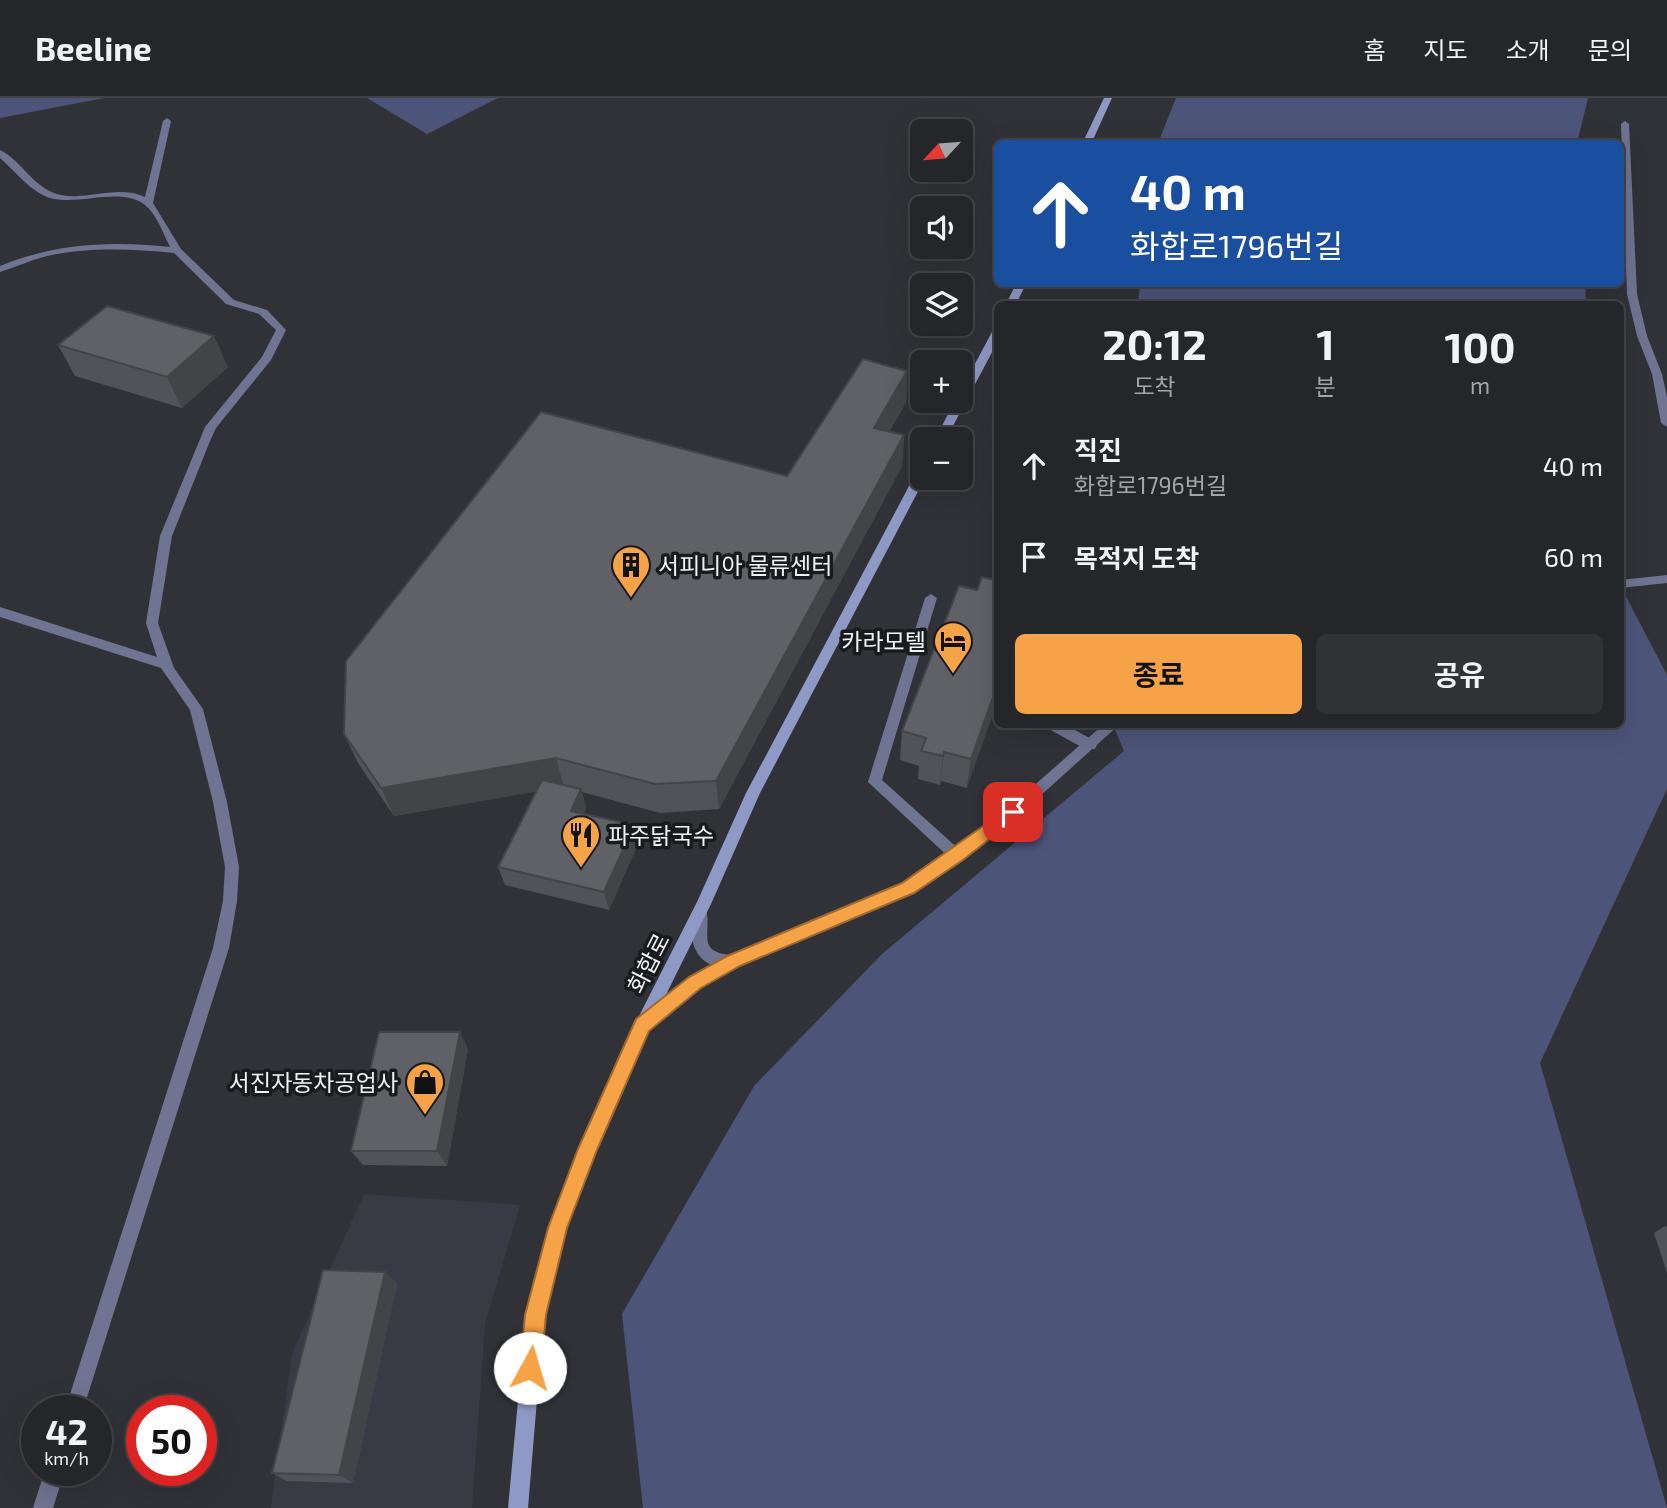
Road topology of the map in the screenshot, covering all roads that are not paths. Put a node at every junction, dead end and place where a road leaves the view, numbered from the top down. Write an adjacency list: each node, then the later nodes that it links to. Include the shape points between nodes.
1 (1108, 98): 4 (main road)
2 (167, 121): 6 (street)
3 (1625, 124): 11 (street, via 1632,294)
4 (1088, 140)
5 (0, 153): 6 (street, via 52,195 126,196)
6 (148, 203): 7 (street)
7 (177, 250): 8 (street, via 80,246 21,259); 17 (street, via 230,302 262,312 281,330 267,358 211,427 166,536 152,623)
8 (0, 269)
9 (994, 337): 10 (main road)
10 (973, 376)
11 (1667, 423)
12 (913, 490): 22 (main road, 화합로, via 753,793)
13 (1667, 579): 14 (street)
14 (1624, 584)
15 (932, 598): 21 (street, via 876,782)
16 (0, 612): 17 (street)
17 (167, 665): 25 (street, via 196,709 208,753 232,867 230,901 221,948)
18 (1059, 728): 20 (street)
19 (1109, 728): 20 (street)
20 (1090, 745): 21 (street)
21 (957, 856): 23 (street, via 908,888)
22 (700, 911): 23 (street, via 698,933 705,954 715,961); 24 (main road, 화합로)
23 (734, 961): 24 (street, via 695,983)
24 (643, 1025): 28 (main road, 화합로, via 557,1228 535,1315)
25 (79, 1395)
26 (50, 1486): 27 (street)
27 (43, 1508)
28 (518, 1508)

